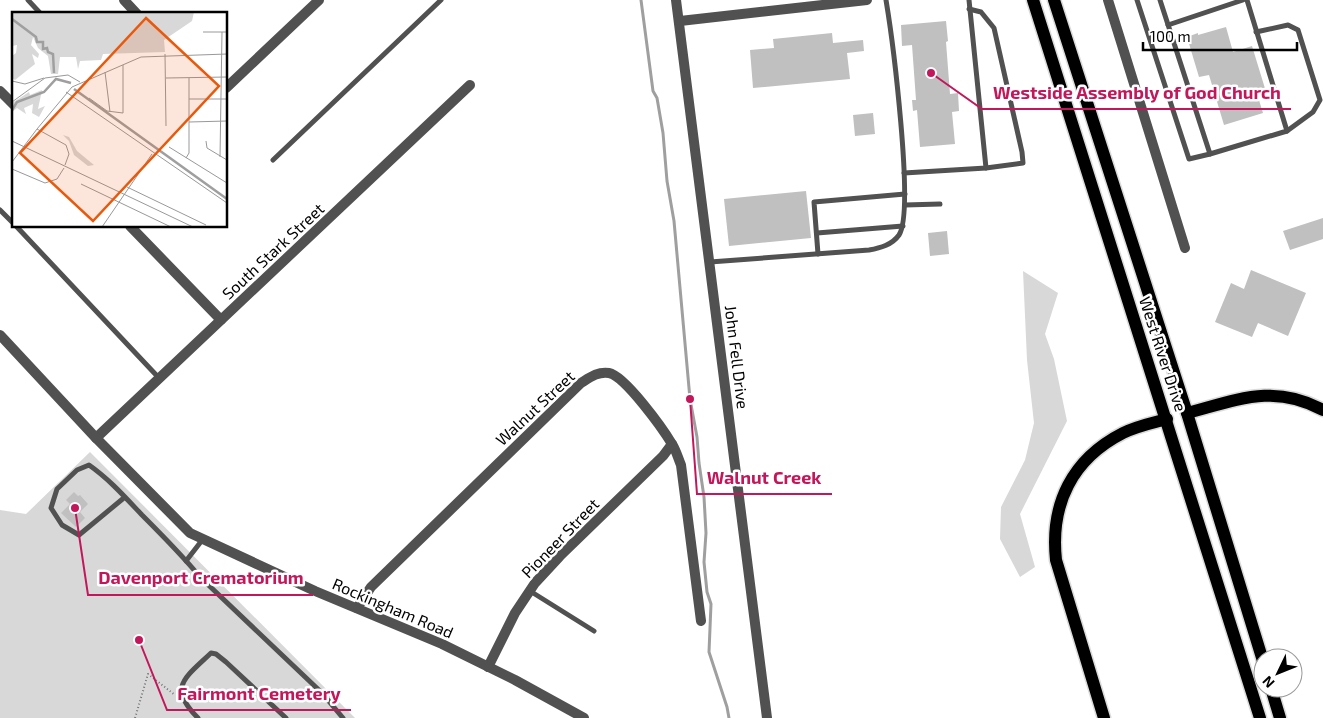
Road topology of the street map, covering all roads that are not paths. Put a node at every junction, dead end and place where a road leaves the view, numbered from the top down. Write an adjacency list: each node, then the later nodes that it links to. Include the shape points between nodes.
1 (28, 0): 16 (lane)
2 (124, 0): 17 (street)
3 (319, 0): 22 (street)
4 (441, 0): 27 (lane)
5 (676, 0): 18 (street, John Fell Drive)
6 (868, 0): 18 (street)
7 (886, 0): 29 (lane)
8 (969, 0): 15 (lane)
9 (1034, 0): 47 (main road, West River Drive)
10 (1054, 0): 46 (main road, West River Drive)
11 (1108, 0): 39 (street)
12 (1137, 0): 26 (lane, via 1189,159)
13 (1160, 0): 19 (lane)
14 (1245, 0): 19 (lane); 20 (lane)
15 (969, 9): 28 (lane); 28 (lane, via 981,12 994,28 1022,152 1023,163)
16 (39, 12)
17 (135, 12)
18 (680, 21): 41 (street, John Fell Drive)
19 (1168, 25): 26 (lane)
20 (1256, 32): 25 (lane); 25 (lane, via 1288,25 1298,30 1320,100 1313,112)
21 (470, 85): 42 (street, South Stark Street)
22 (228, 86)
23 (0, 91): 24 (street)
24 (12, 104)
25 (1287, 131): 26 (lane)
26 (1210, 154)
27 (273, 160)
28 (986, 168): 29 (lane)
29 (904, 172): 30 (lane)
30 (905, 194): 32 (lane); 38 (lane, via 814,202)
31 (940, 204): 32 (lane)
32 (905, 205): 35 (lane)
33 (0, 210): 34 (lane)
34 (12, 222)
35 (904, 226): 38 (lane); 40 (lane, via 893,242 882,248)
36 (18, 228): 44 (lane)
37 (132, 228): 42 (street)
38 (817, 233): 40 (lane)
39 (1185, 248)
40 (818, 254): 41 (lane)
41 (710, 262): 65 (street, John Fell Drive)
42 (221, 320): 44 (street, South Stark Street)
43 (0, 335): 48 (street, Rockingham Road)
44 (159, 379): 48 (street, South Stark Street)
45 (1323, 410): 46 (main road, via 1301,399 1258,395)
46 (1187, 413): 57 (main road, West River Drive)
47 (1167, 419): 60 (main road, West River Drive); 66 (main road, via 1124,433 1090,457 1070,481 1056,516 1056,560)
48 (96, 438): 51 (street, Rockingham Road, via 190,533)
49 (672, 444): 53 (street, Pioneer Street, via 560,556); 54 (street, Walnut Street, via 618,377 608,373 595,374 581,383 371,587); 55 (street, Walnut Street, via 681,465)
50 (125, 497): 50 (lane, via 79,535 62,525 51,508 57,489 77,470 89,465); 52 (lane)
51 (203, 539): 52 (lane); 54 (street, Rockingham Road)
52 (186, 561): 63 (lane, via 322,693)
53 (530, 591): 56 (lane); 58 (street, Pioneer Street)
54 (357, 608): 58 (street, Rockingham Road)
55 (700, 622)
56 (594, 631)
57 (1259, 648)
58 (488, 667): 64 (street, Rockingham Road)
59 (1274, 698): 67 (main road)
60 (1258, 713)
61 (198, 718): 62 (lane, via 188,708 180,692 182,684 211,653 226,662)
62 (286, 718)
63 (343, 718)
64 (584, 718)
65 (767, 718)
66 (1104, 718)
67 (1280, 718)

